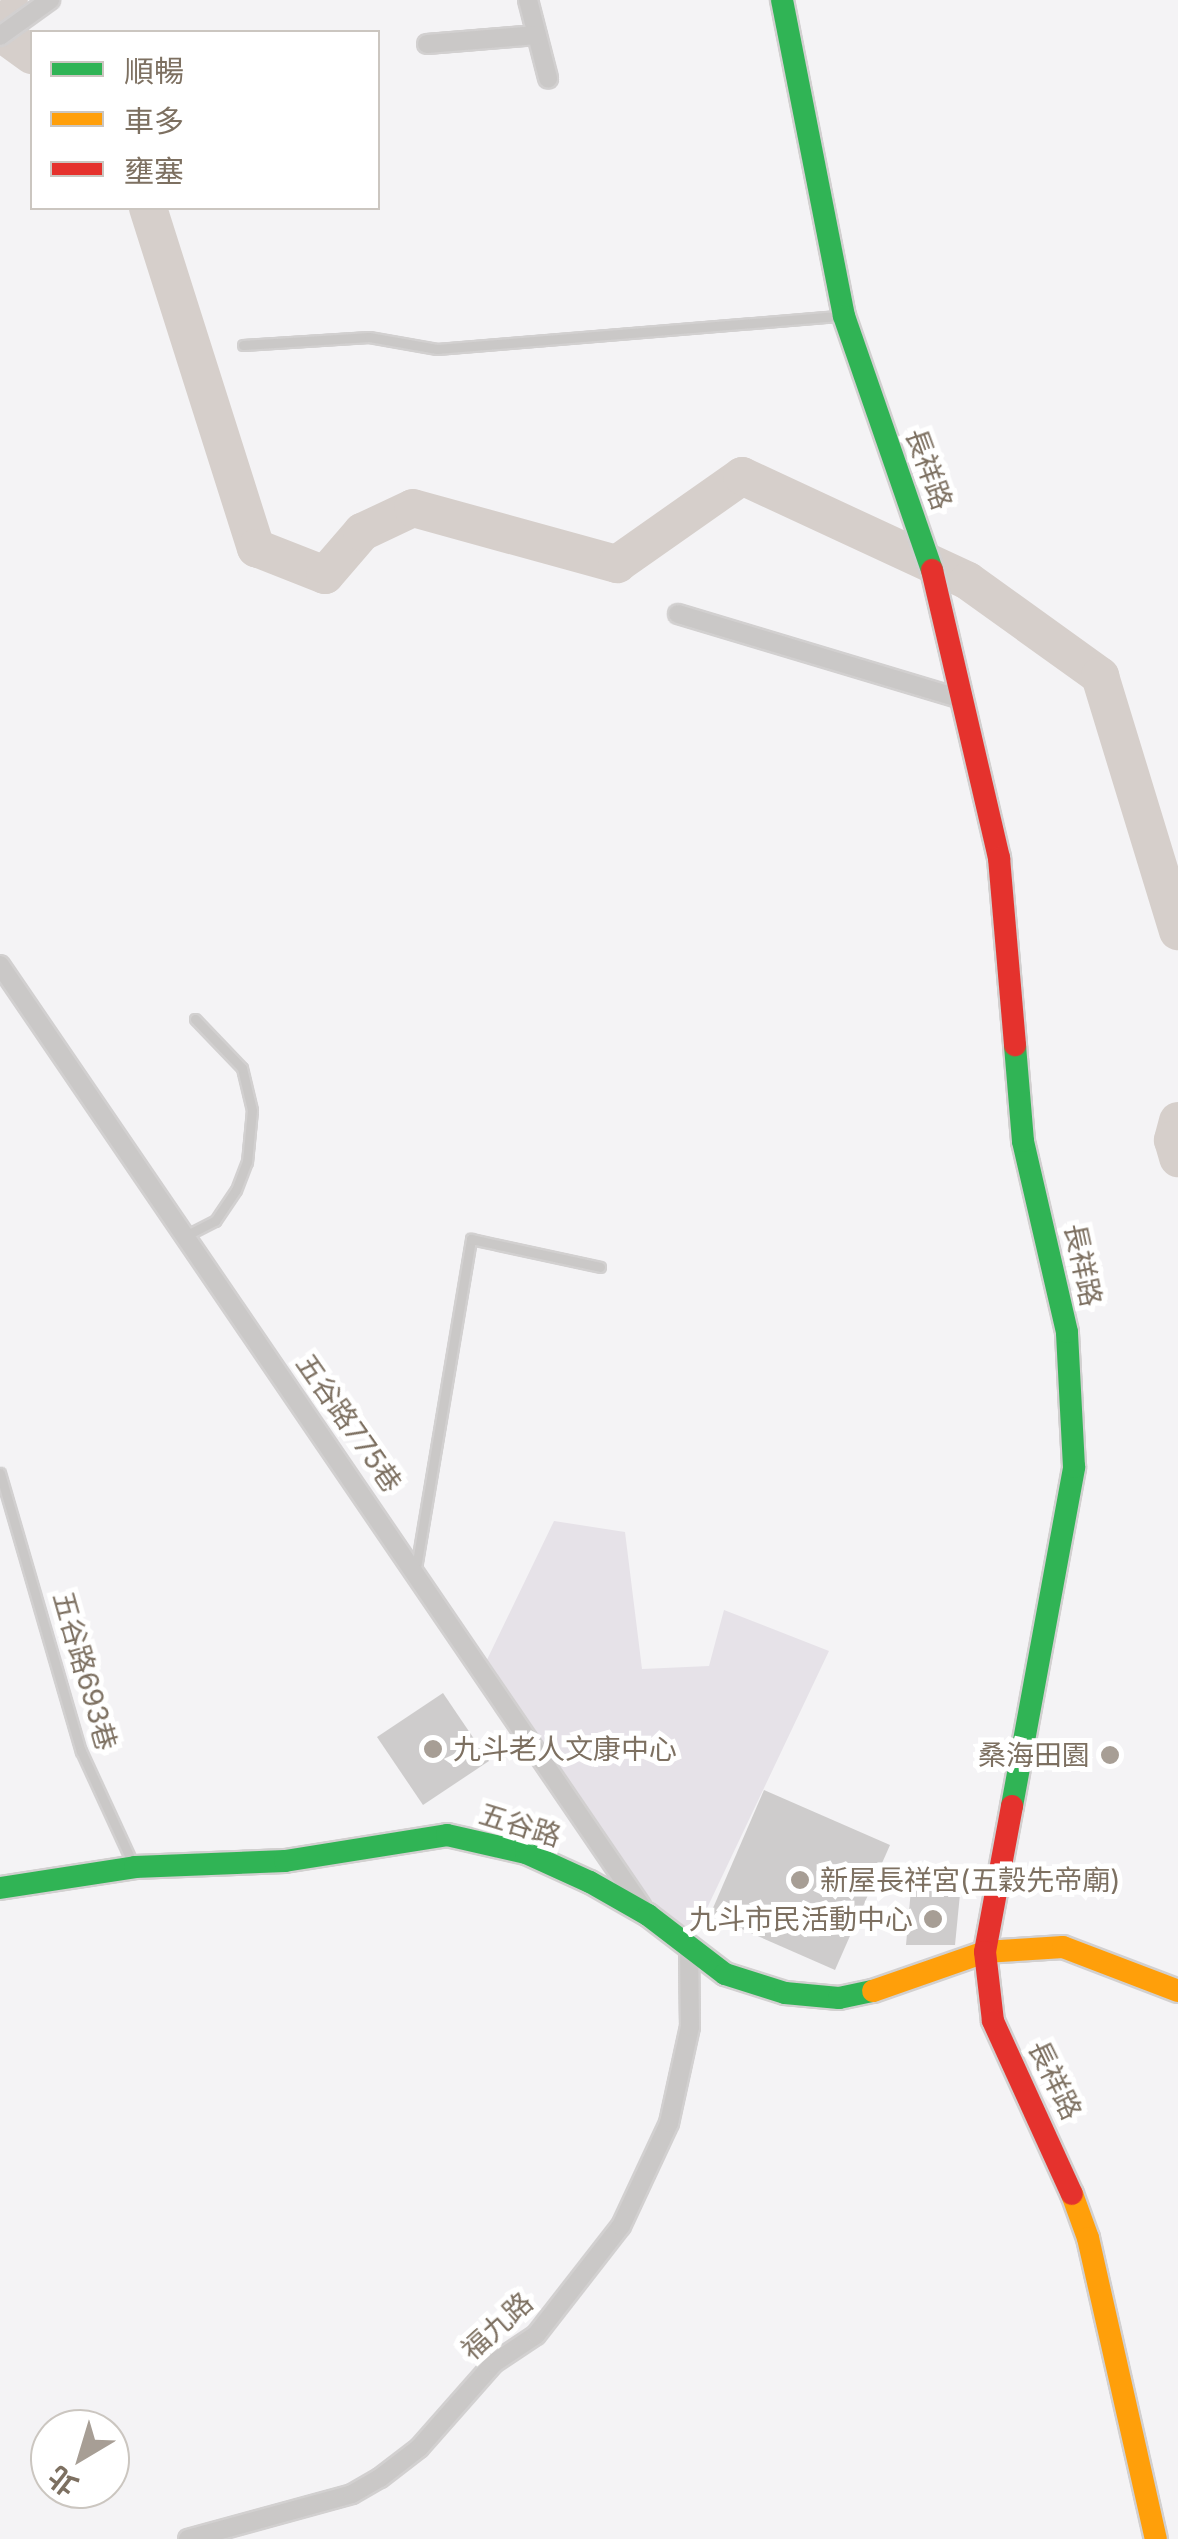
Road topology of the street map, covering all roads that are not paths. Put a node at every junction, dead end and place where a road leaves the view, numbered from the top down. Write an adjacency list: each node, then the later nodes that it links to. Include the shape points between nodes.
1 (50, 0): 4 (street)
2 (528, 0): 5 (street)
3 (782, 0): 8 (street, 長祥路)
4 (2, 35)
5 (537, 35): 6 (street); 7 (street)
6 (427, 44)
7 (548, 78)
8 (844, 316): 9 (lane, via 437,349 368,337); 11 (street, 長祥路, via 930,568)
9 (243, 345)
10 (678, 614): 11 (street)
11 (958, 698): 22 (street, 長祥路, via 999,858 1019,1104 1066,1332 1074,1467)
12 (0, 964): 14 (street, 五谷路775巷)
13 (194, 1019): 14 (lane, via 242,1068 252,1110 247,1162 236,1190 215,1221)
14 (185, 1236): 17 (street, 五谷路775巷)
15 (600, 1267): 17 (lane, via 471,1239)
16 (0, 1473): 18 (lane, 五谷路693巷, via 81,1751)
17 (416, 1568): 20 (street, 五谷路775巷, via 566,1804)
18 (135, 1867): 19 (street, 五谷路); 20 (street, 五谷路, via 284,1861 447,1835 526,1853)
19 (0, 1888)
20 (648, 1916): 21 (street, 五谷路)
21 (689, 1948): 22 (street, 五谷路, via 740,1979 785,1993 839,1998 899,1985); 24 (street, 福九路, via 690,2027 668,2122 622,2226 536,2335 494,2363 419,2448 380,2478 352,2494)
22 (985, 1952): 23 (street, 五谷路, via 1063,1947); 25 (street, 長祥路, via 993,2021 1050,2136 1088,2238)
23 (1178, 1991)
24 (188, 2539)
25 (1156, 2539)

